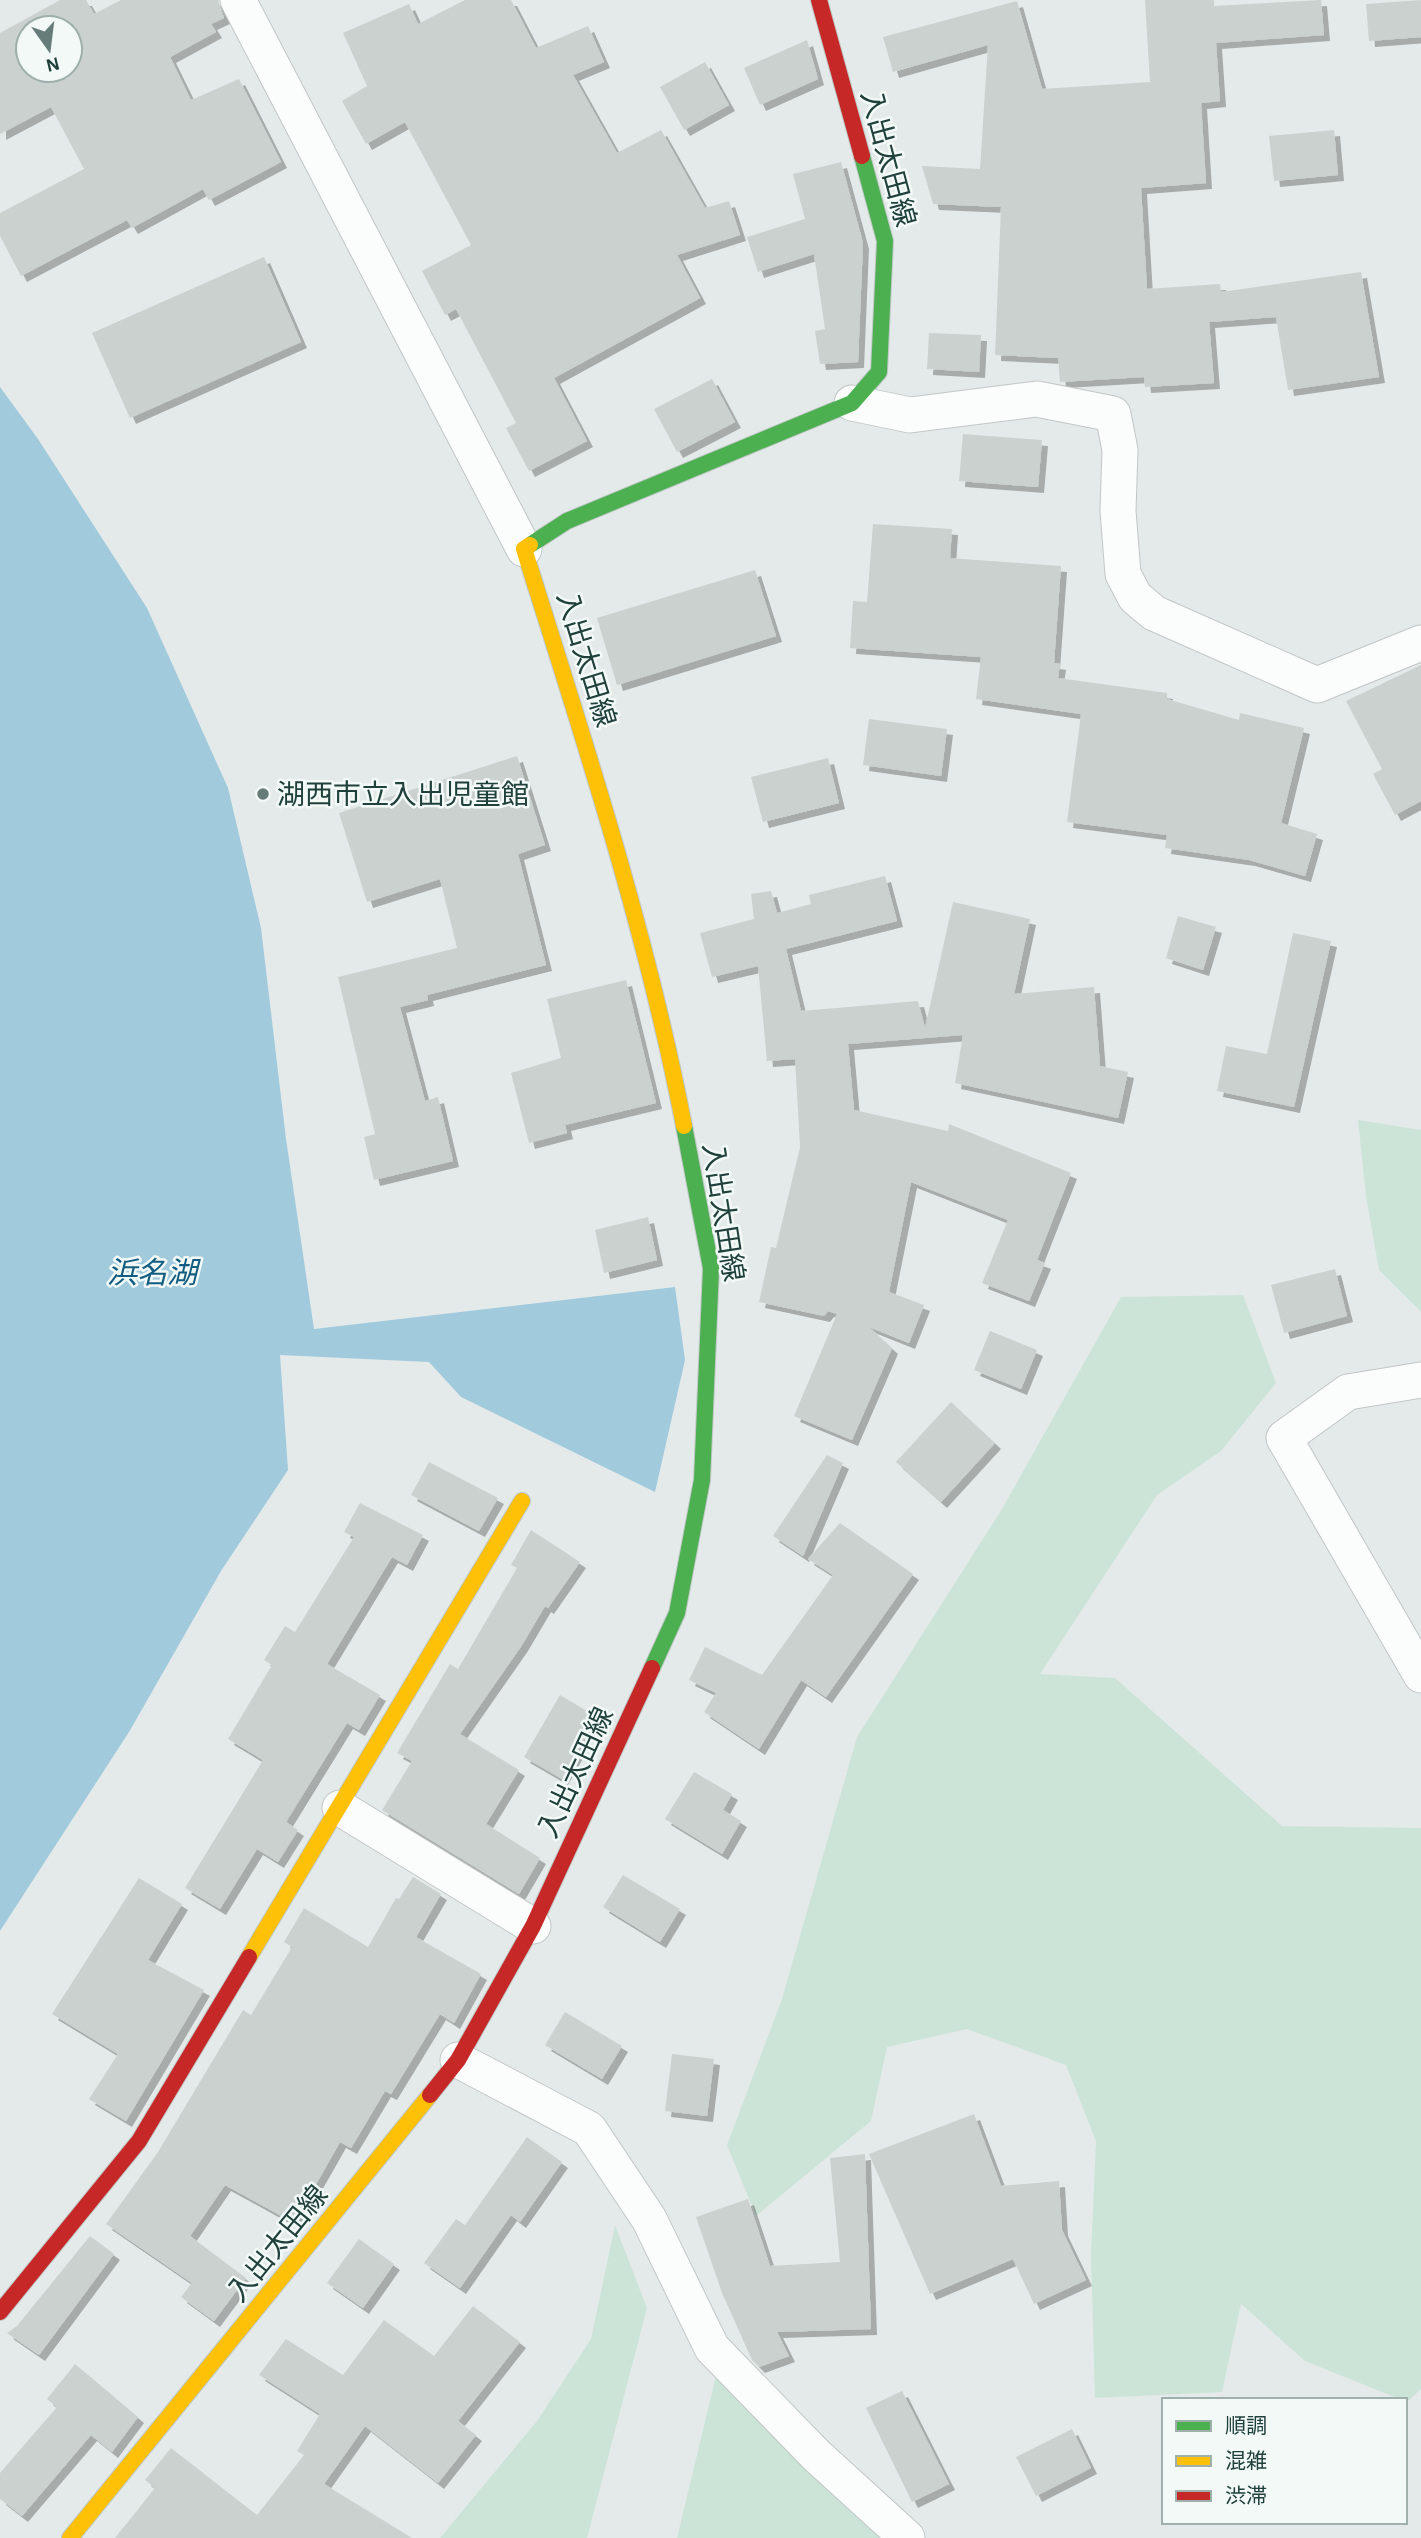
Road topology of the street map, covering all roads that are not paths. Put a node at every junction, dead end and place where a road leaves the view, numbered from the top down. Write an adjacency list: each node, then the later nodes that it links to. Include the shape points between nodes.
1 (238, 0): 4 (street)
2 (819, 0): 3 (main road, 入出太田線, via 885,241 879,372)
3 (852, 403): 4 (main road, 入出太田線, via 567,520); 5 (street, via 910,415 1037,399 1113,414 1120,450 1123,574 1135,597 1154,613 1317,685)
4 (524, 549): 10 (main road, 入出太田線, via 606,808 663,1017 711,1268 702,1480 677,1613)
5 (1421, 643)
6 (1421, 1380): 8 (street, via 1348,1392 1284,1438)
7 (522, 1501): 9 (main road)
8 (1421, 1675)
9 (340, 1808): 10 (street); 12 (main road, via 139,2141)
10 (533, 1926): 11 (main road, 入出太田線)
11 (458, 2060): 13 (main road, 入出太田線); 14 (street, via 589,2129 649,2219 712,2348 816,2455)
12 (0, 2312)
13 (70, 2538)
14 (906, 2538)

